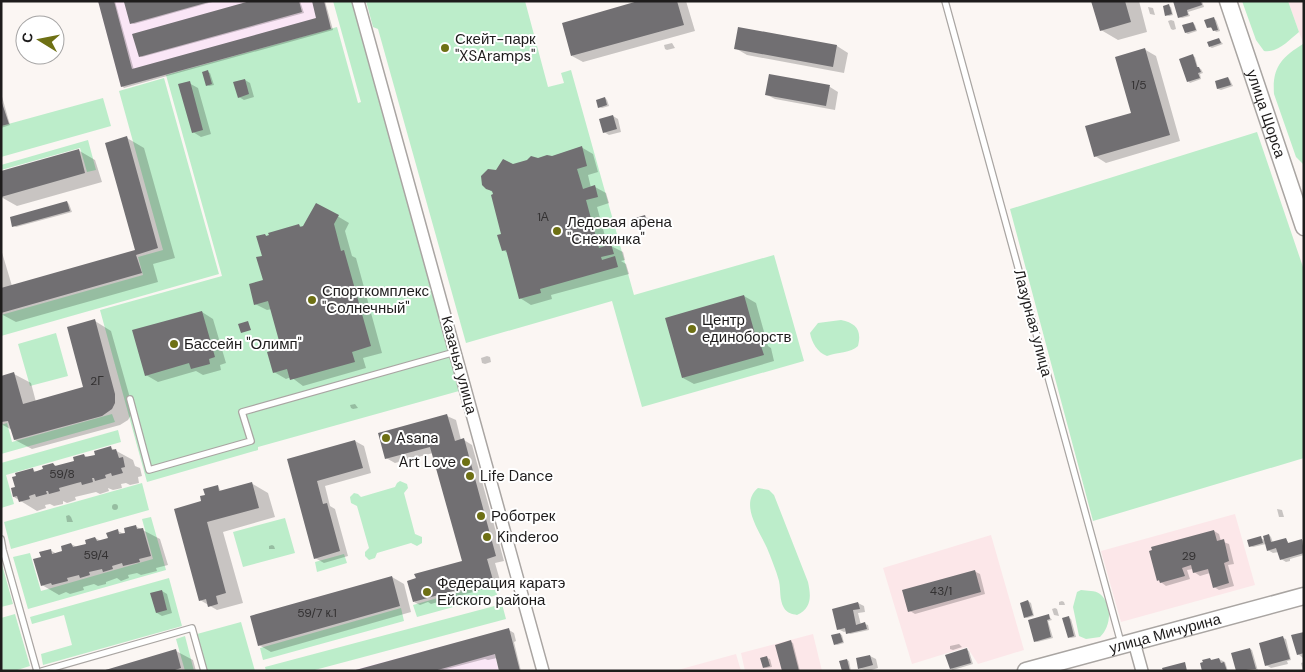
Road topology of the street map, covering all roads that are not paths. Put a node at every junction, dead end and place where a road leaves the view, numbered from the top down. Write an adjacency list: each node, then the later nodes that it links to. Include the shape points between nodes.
1 (358, 1): 5 (street, Казачья улица)
2 (945, 1): 9 (lane, Лазурная улица)
3 (1228, 1): 4 (street, улица Щорса)
4 (1304, 227)
5 (455, 352): 6 (lane, via 242,412 250,442 149,470); 13 (street, Казачья улица)
6 (130, 399)
7 (1, 538): 10 (lane)
8 (1304, 596): 9 (street, улица Мичурина)
9 (1128, 644): 14 (street, улица Мичурина); 15 (street, Лазурная улица)
10 (37, 671)
11 (42, 671): 12 (lane, via 192,628)
12 (204, 671)
13 (544, 671)
14 (1026, 671)
15 (1142, 671)

